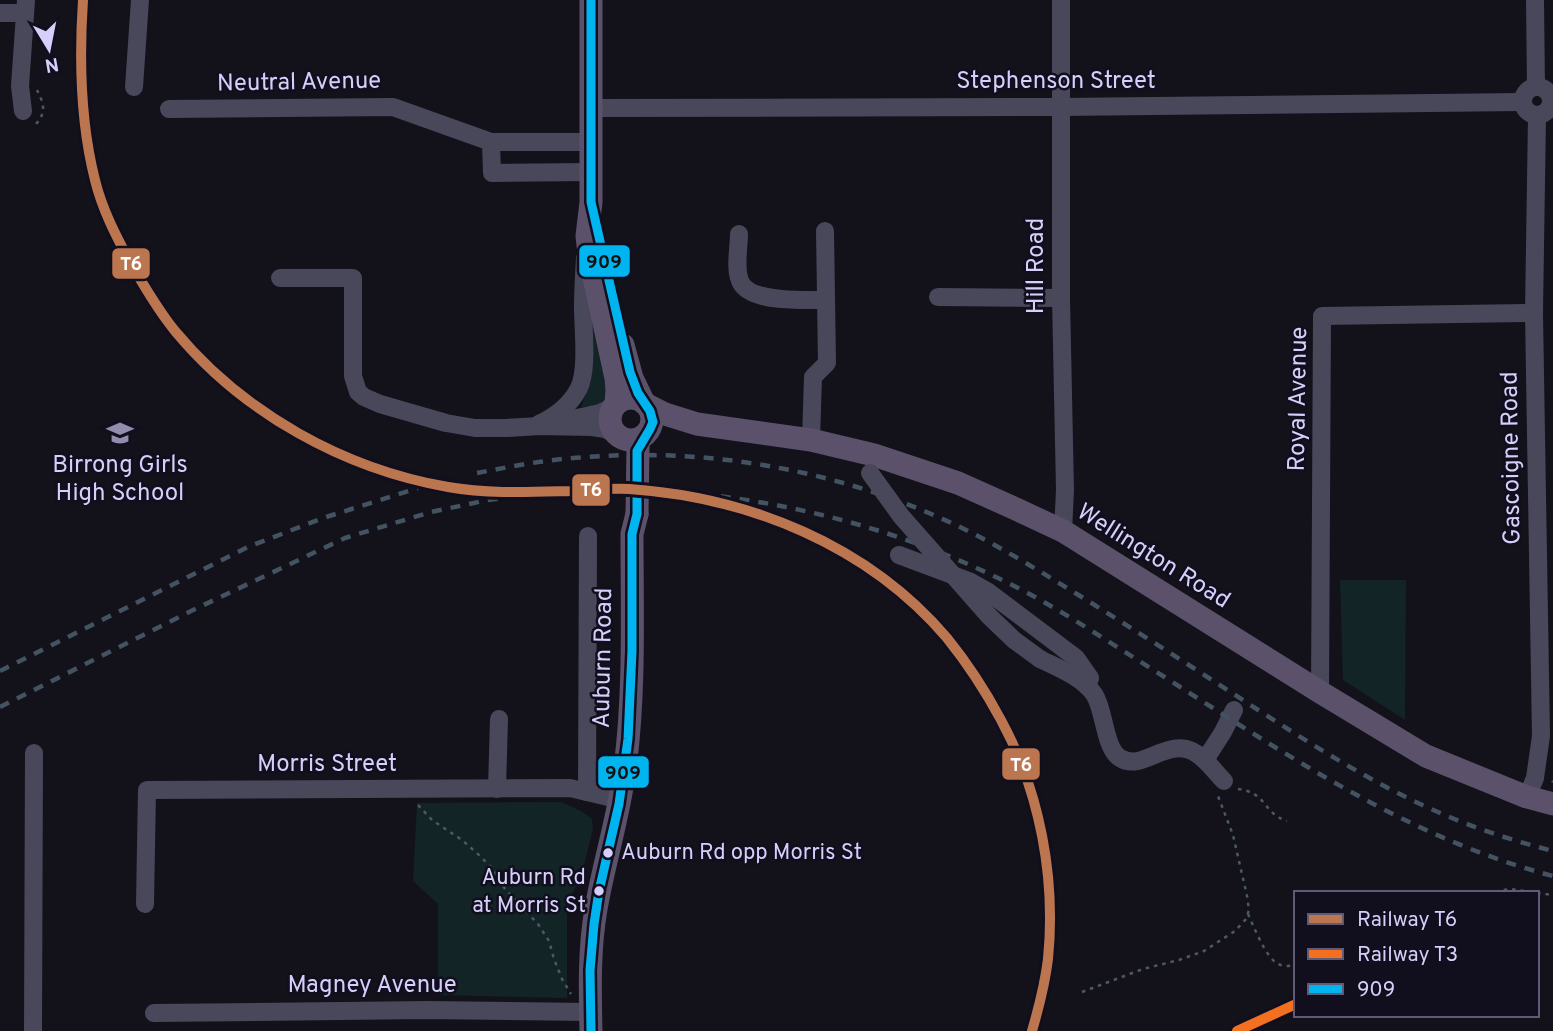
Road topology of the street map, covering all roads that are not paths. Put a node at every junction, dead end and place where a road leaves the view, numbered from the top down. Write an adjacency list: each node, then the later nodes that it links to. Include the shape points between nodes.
1 (140, 0): 7 (street)
2 (591, 0): 11 (main road)
3 (1061, 0): 10 (street, Hill Road)
4 (1535, 0): 8 (street)
5 (25, 7): 6 (street); 13 (street)
6 (0, 13)
7 (134, 87)
8 (1536, 87): 9 (street, via 1524,93); 14 (street, via 1545,89 1551,101 1545,113)
9 (1522, 102): 10 (street, Stephenson Street); 14 (street, via 1525,110)
10 (1060, 107): 11 (street, Stephenson Street); 24 (street, Hill Road)
11 (591, 108): 16 (main road)
12 (169, 109): 15 (street, Neutral Avenue, via 393,107)
13 (23, 111)
14 (1537, 116): 26 (street, Gascoigne Road)
15 (491, 142): 16 (street, Neutral Avenue); 17 (street, via 492,173)
16 (590, 142): 17 (main road)
17 (591, 172): 18 (main road)
18 (591, 202): 21 (main road); 27 (main road, via 630,372)
19 (825, 231): 25 (street)
20 (739, 234): 25 (street, via 738,270 748,291 782,299)
21 (587, 236): 28 (main road, via 617,390); 30 (street, via 580,384 565,408)
22 (280, 278): 30 (street, via 353,278 353,376 364,397 475,428)
23 (938, 298): 24 (street)
24 (1061, 298): 34 (street, Hill Road)
25 (826, 300): 32 (street, via 827,363 813,377)
26 (1534, 313): 38 (street, Royal Avenue, via 1322,316); 45 (street, Gascoigne Road, via 1541,736 1535,778)
27 (645, 404): 28 (main road, via 630,398); 29 (main road, Wellington Road); 31 (main road, via 653,421)
28 (615, 406): 30 (street); 31 (main road, via 610,423)
29 (697, 424): 31 (main road, Wellington Road); 32 (main road, Wellington Road)
30 (537, 426): 31 (street, via 592,427)
31 (632, 439): 46 (main road, Auburn Road, bridge, via 632,697)
32 (811, 440): 33 (main road, Wellington Road)
33 (872, 464): 34 (main road, Wellington Road, via 958,483); 37 (street, bridge, via 901,516 989,617 1040,659)
34 (1063, 531): 38 (main road, Wellington Road)
35 (588, 536): 44 (street, Auburn Road)
36 (899, 555): 37 (street, via 987,591 1076,658 1090,678)
37 (1087, 686): 39 (street, via 1098,701 1112,748 1121,759 1137,761 1178,748 1190,750 1214,770)
38 (1320, 692): 45 (main road, Wellington Road, via 1426,756)
39 (1234, 710)
40 (499, 719): 42 (street)
41 (34, 753): 50 (street)
42 (497, 789): 44 (street, Morris Street); 47 (street, Morris Street, via 146,790)
43 (1553, 789): 45 (main road, Wellington Road)
44 (587, 792): 46 (street, Morris Street)
45 (1527, 797)
46 (621, 800): 49 (main road, Auburn Road, via 593,930)
47 (145, 904)
48 (154, 1013): 49 (street, Magney Avenue, via 427,1010)
49 (591, 1021)
50 (33, 1031)

